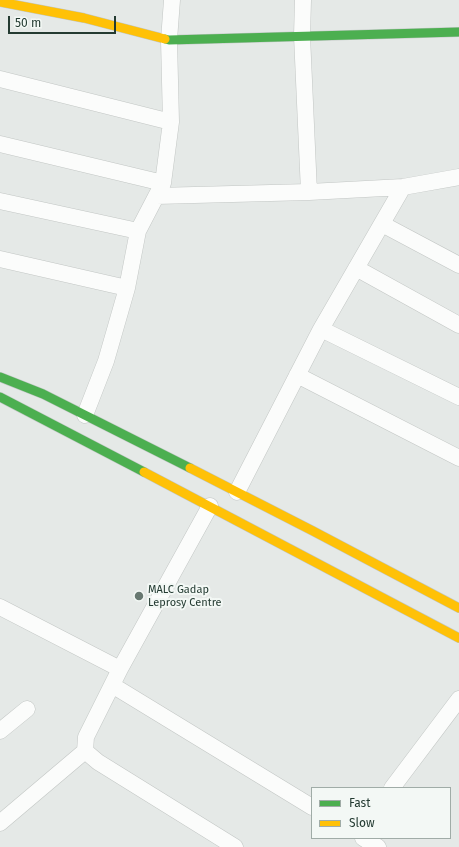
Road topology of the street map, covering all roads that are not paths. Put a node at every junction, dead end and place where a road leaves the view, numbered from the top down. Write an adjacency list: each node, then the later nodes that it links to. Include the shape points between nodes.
1 (172, 0): 6 (street)
2 (303, 0): 5 (street)
3 (0, 2): 6 (street, via 84,18)
4 (459, 32): 5 (street)
5 (302, 36): 6 (street); 13 (street)
6 (169, 40): 8 (street)
7 (0, 79): 8 (street)
8 (171, 122): 12 (street)
9 (0, 144): 12 (street)
10 (459, 177): 11 (street)
11 (403, 187): 13 (street); 15 (street)
12 (160, 189): 13 (street); 16 (street)
13 (309, 192)
14 (0, 201): 16 (street)
15 (382, 224): 18 (street); 19 (street)
16 (138, 231): 20 (street)
17 (0, 258): 20 (street)
18 (459, 265)
19 (356, 268): 21 (street); 22 (street)
20 (127, 288): 27 (street, via 106,360)
21 (459, 325)
22 (321, 329): 23 (street); 26 (street)
23 (297, 375): 28 (street); 29 (street)
24 (0, 377): 27 (street, via 43,394)
25 (0, 397): 30 (street)
26 (459, 397)
27 (85, 415): 29 (street)
28 (459, 458)
29 (237, 492): 31 (street)
30 (210, 506): 33 (street); 34 (street)
31 (459, 608)
32 (2, 611): 34 (street)
33 (459, 638)
34 (120, 669): 35 (street)
35 (112, 685): 39 (street, via 86,737); 41 (street)
36 (459, 699): 40 (street)
37 (27, 709): 38 (street)
38 (0, 730)
39 (85, 751): 42 (street); 44 (street, via 98,762)
40 (393, 787)
41 (311, 806)
42 (0, 823)
43 (365, 839): 45 (street)
44 (235, 847)
45 (378, 847)

